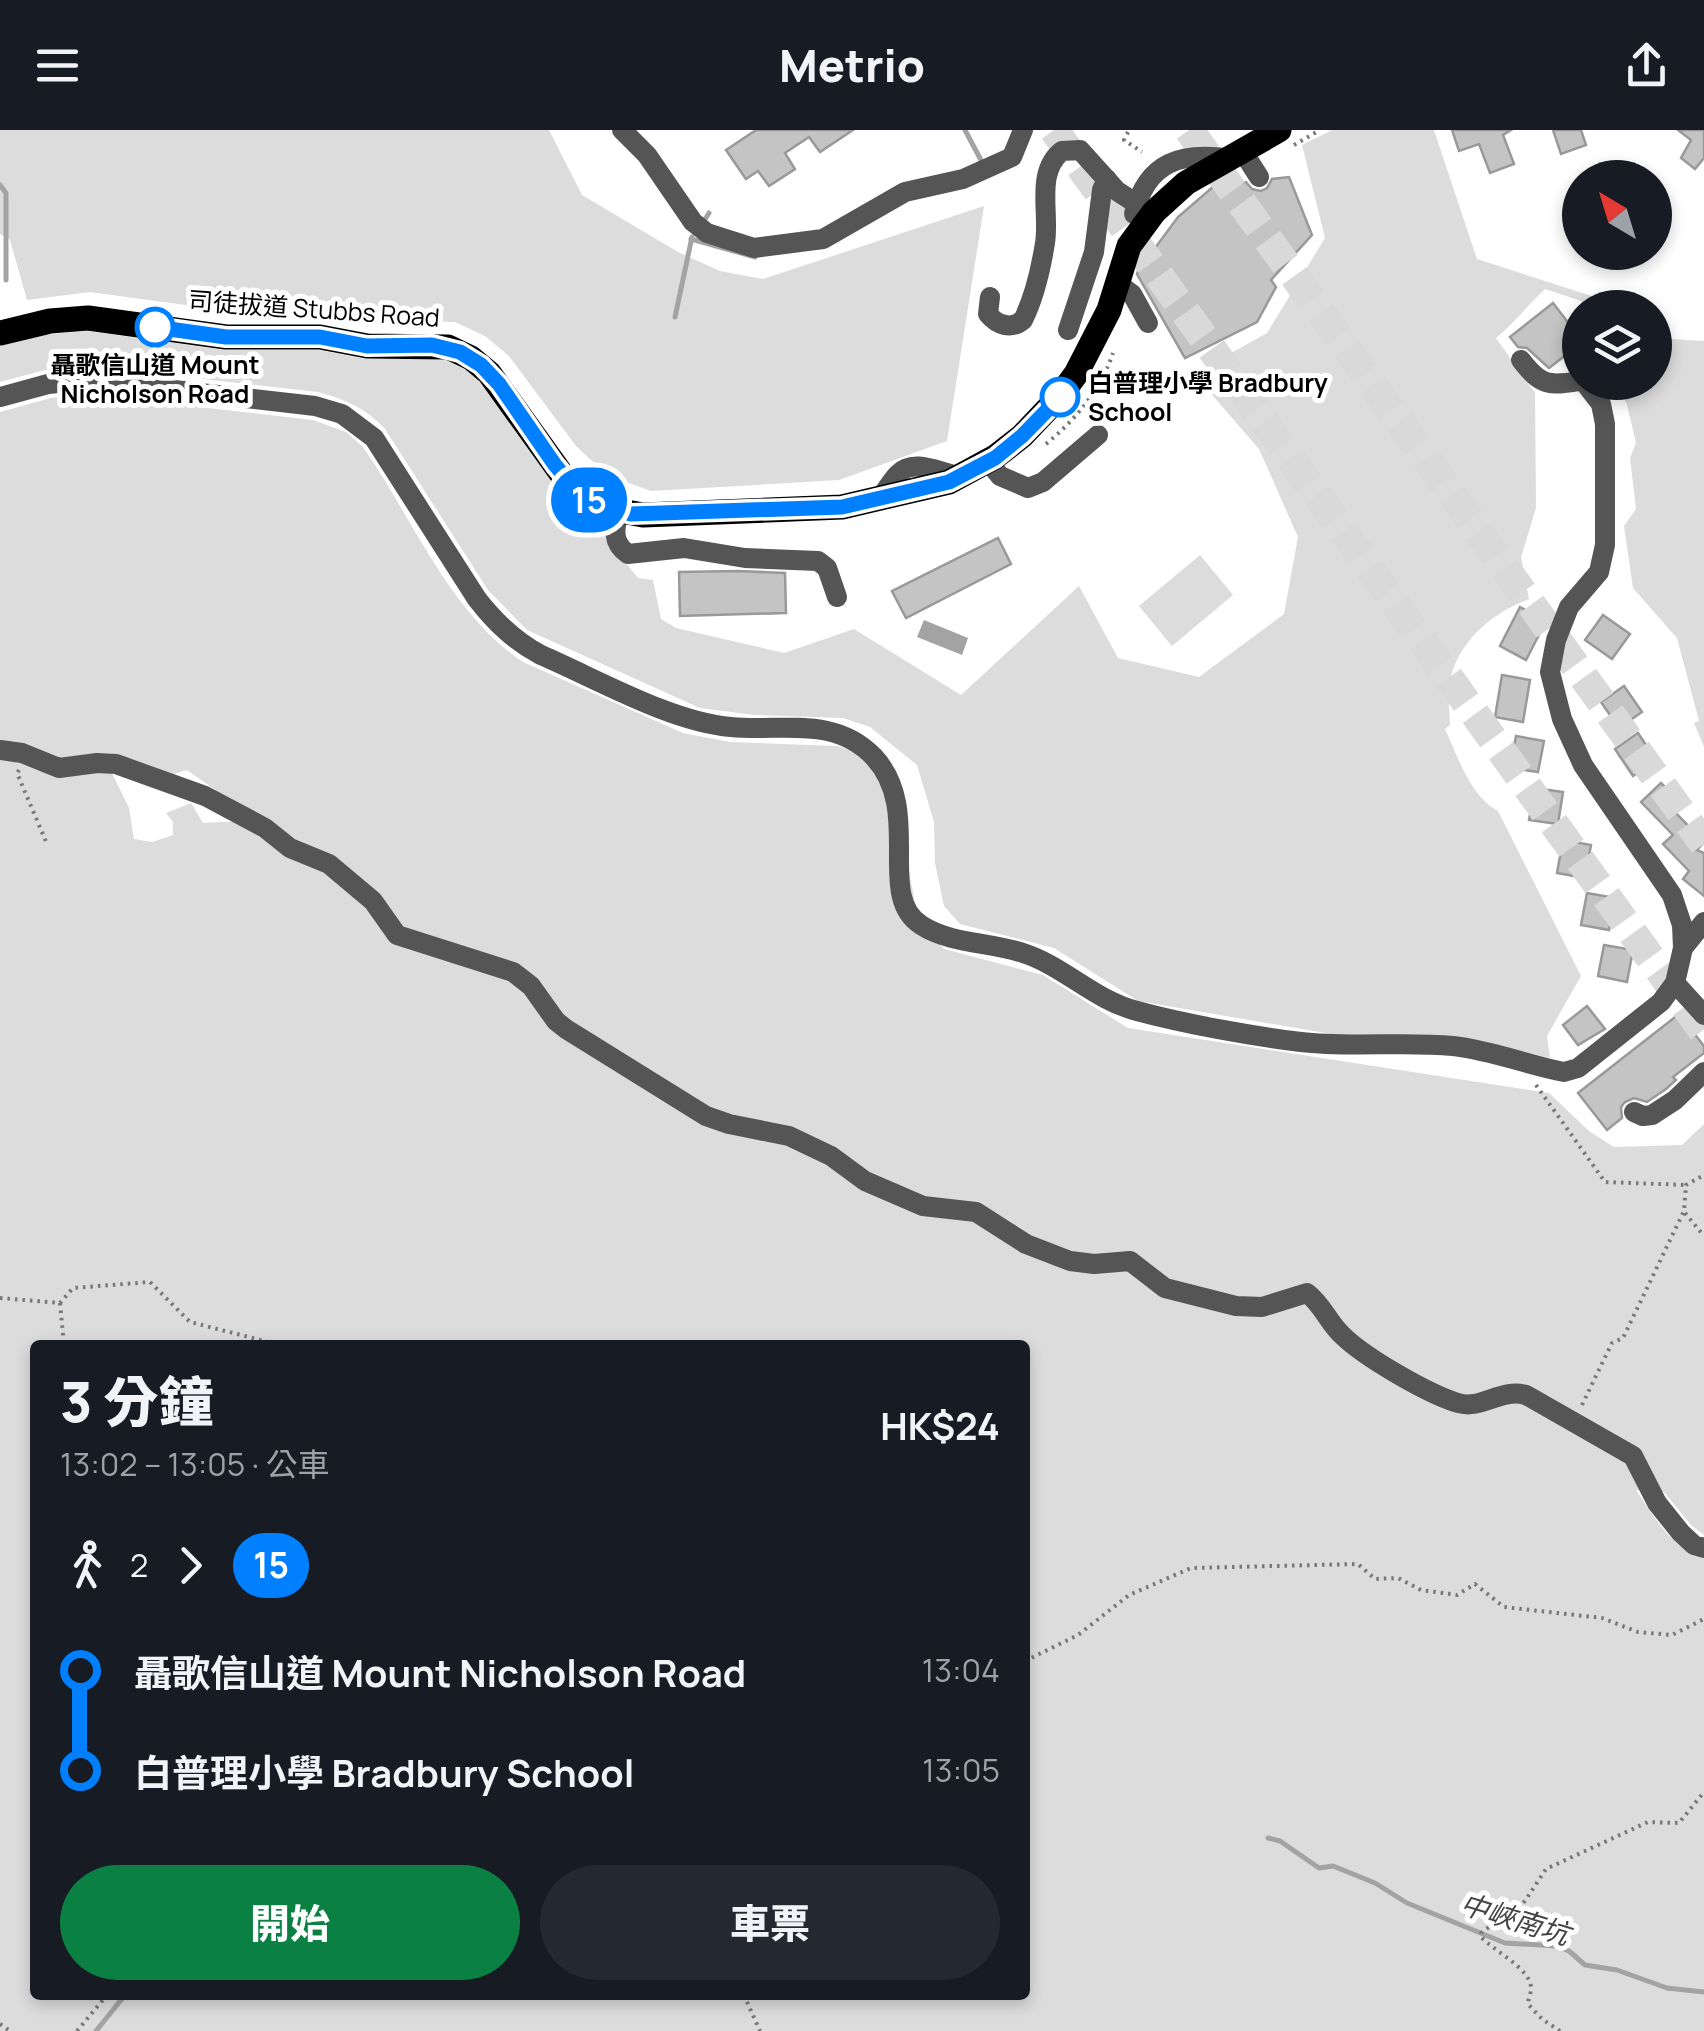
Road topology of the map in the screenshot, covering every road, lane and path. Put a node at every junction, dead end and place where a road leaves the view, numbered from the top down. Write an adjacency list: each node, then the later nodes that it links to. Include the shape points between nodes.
1 (622, 130): 2 (street, via 700,228 754,248 822,238 904,192 964,180 1012,157)
2 (1022, 130)
3 (1279, 130): 6 (main road, 司徒拔道 Stubbs Road)
4 (1128, 132): 5 (path, via 1124,140)
5 (1142, 152)
6 (1237, 156): 7 (street); 9 (street, via 1174,160 1156,172); 10 (main road, 司徒拔道 Stubbs Road, via 1168,197)
7 (1259, 176)
8 (1107, 179): 9 (street); 12 (street, via 1080,150 1054,156 1046,182 1046,240 1023,320 1006,326 994,320); 14 (street, via 1094,252)
9 (1137, 204): 10 (street)
10 (1129, 246): 11 (main road, 司徒拔道 Stubbs Road)
11 (1118, 283): 13 (street); 21 (main road, 司徒拔道 Stubbs Road, via 1060,397)
12 (990, 297)
13 (1148, 323)
14 (1068, 330)
15 (0, 333): 22 (main road, 司徒拔道 Stubbs Road, via 88,318 226,337 448,347 489,373 578,492)
16 (1521, 360): 17 (street, via 1536,379)
17 (1562, 384)
18 (0, 398): 31 (street, via 86,380 342,414 374,438 485,610 531,650 696,722 824,728 872,755 896,793 899,890 919,924 1028,954 1102,998 1140,1012 1303,1042 1453,1046)
19 (1598, 400): 28 (street, via 1605,424 1605,545 1599,572 1569,607 1550,672 1583,765 1672,895)
20 (1098, 435): 21 (street, via 1028,488 1000,476)
21 (988, 461): 22 (main road, 司徒拔道 Stubbs Road, via 960,476 842,507)
22 (619, 512): 23 (street, via 616,540 628,554 684,548 809,559 827,568)
23 (836, 597)
24 (0, 750): 25 (street)
25 (30, 756): 26 (path, via 17,773); 42 (street, via 64,769 122,766 205,796 329,864 372,901 398,935 513,972 566,1029 713,1119 783,1134 880,1188 926,1208 976,1212 1066,1260 1130,1262 1165,1288 1244,1307 1307,1293 1340,1334 1377,1363 1460,1404 1512,1391)
26 (47, 844)
27 (1704, 922): 28 (street)
28 (1682, 948): 29 (street)
29 (1675, 983): 30 (street); 31 (street, via 1661,1002 1578,1068 1564,1072)
30 (1704, 1015)
31 (1516, 1059): 35 (path, via 1605,1182)
32 (1704, 1072): 33 (street, via 1664,1108 1643,1116)
33 (1634, 1112)
34 (1704, 1175): 35 (path)
35 (1686, 1185): 36 (path)
36 (1684, 1211): 37 (path); 42 (path)
37 (1704, 1236)
38 (0, 1298): 39 (path)
39 (60, 1303): 40 (path); 41 (path, via 74,1288 150,1282 190,1322)
40 (64, 1340)
41 (260, 1340)
42 (1574, 1422): 43 (street, via 1633,1456 1658,1504 1681,1533)
43 (1704, 1548)
44 (1704, 1619): 45 (path, via 1672,1635 1638,1632 1602,1618 1504,1607 1475,1584 1457,1596 1420,1590 1398,1578 1375,1580 1358,1564 1192,1568 1128,1595 1078,1635)
45 (1030, 1659)
46 (1704, 1792): 53 (path, via 1678,1823 1648,1822 1546,1869 1525,1901 1486,1928 1481,1937 1525,1973 1532,1989 1528,2004)
47 (104, 2000): 51 (path)
48 (746, 2000): 52 (path)
49 (0, 2024): 50 (path)
50 (10, 2031)
51 (77, 2031)
52 (760, 2031)
53 (1560, 2031)

